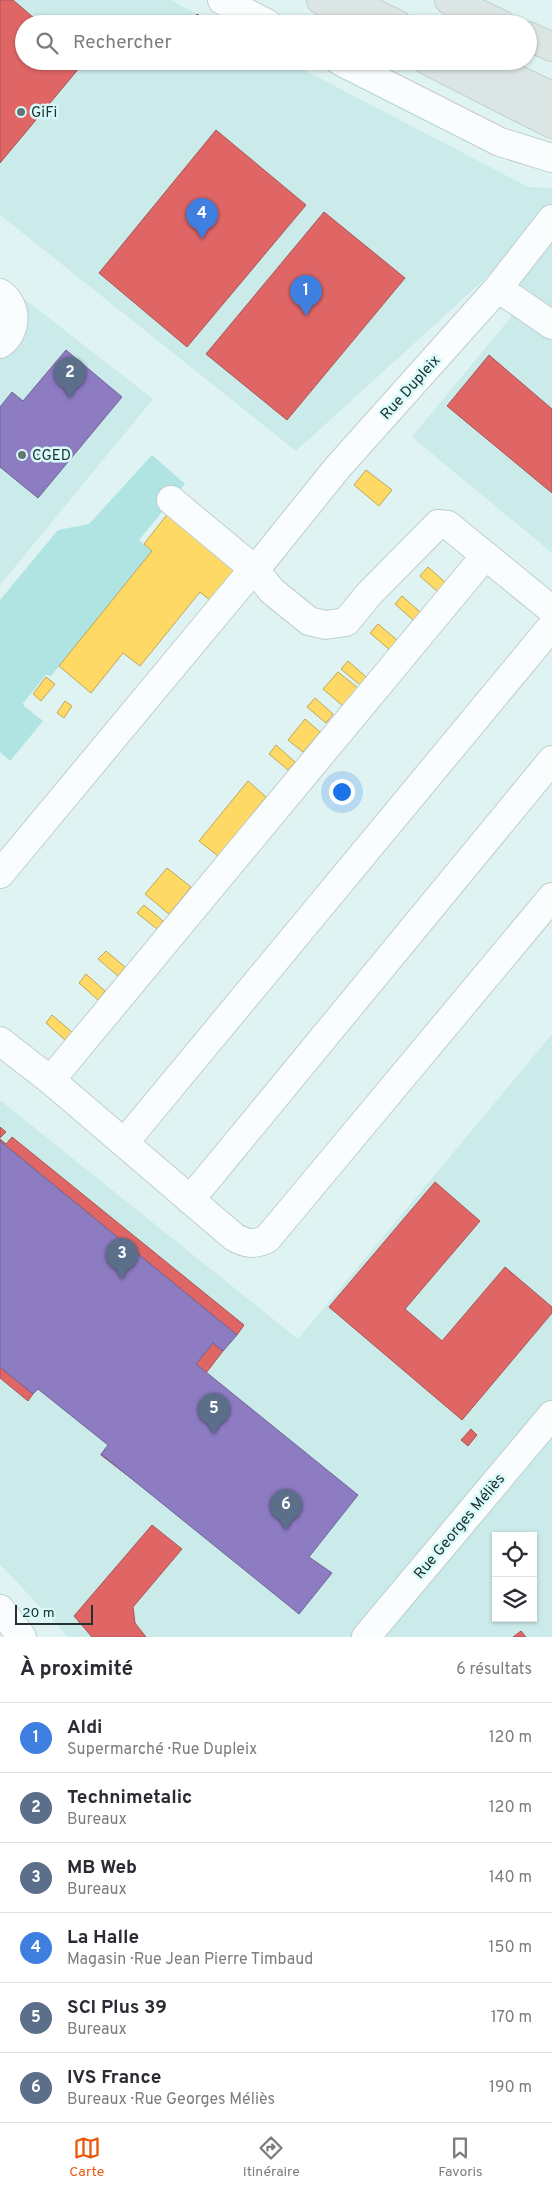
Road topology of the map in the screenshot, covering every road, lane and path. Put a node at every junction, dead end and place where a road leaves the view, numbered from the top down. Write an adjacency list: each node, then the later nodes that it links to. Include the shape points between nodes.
1 (222, 0): 5 (street)
2 (321, 0): 6 (main road)
3 (346, 0): 7 (main road)
4 (449, 0): 8 (main road)
5 (251, 15)
6 (345, 15)
7 (378, 15)
8 (482, 15)
9 (537, 40): 10 (main road)
10 (552, 47)
11 (358, 70): 16 (street, via 500,142)
12 (446, 70): 15 (main road)
13 (497, 70): 14 (main road)
14 (552, 96)
15 (552, 124)
16 (552, 158)
17 (552, 219): 18 (street, Rue Dupleix)
18 (498, 288): 20 (street); 24 (street, Rue Dupleix, via 338,467)
19 (0, 293): 21 (street, via 13,314 10,333)
20 (552, 325)
21 (0, 344)
22 (172, 500): 24 (street)
23 (485, 556): 24 (street, via 448,526 438,524 368,594 346,622 325,625 308,621 272,591); 25 (street); 31 (street, via 59,1070)
24 (261, 562): 28 (street, Rue Dupleix)
25 (552, 610)
26 (552, 626): 32 (street)
27 (552, 760): 33 (street)
28 (0, 874)
29 (552, 898): 33 (street, via 267,1239 245,1244)
30 (0, 1040): 31 (street)
31 (54, 1083): 32 (street)
32 (124, 1143): 33 (street)
33 (190, 1200)
34 (552, 1415): 39 (street, Rue Georges Méliès)
35 (0, 1609): 38 (street)
36 (0, 1626): 37 (street)
37 (11, 1637)
38 (22, 1637)
39 (366, 1637)

